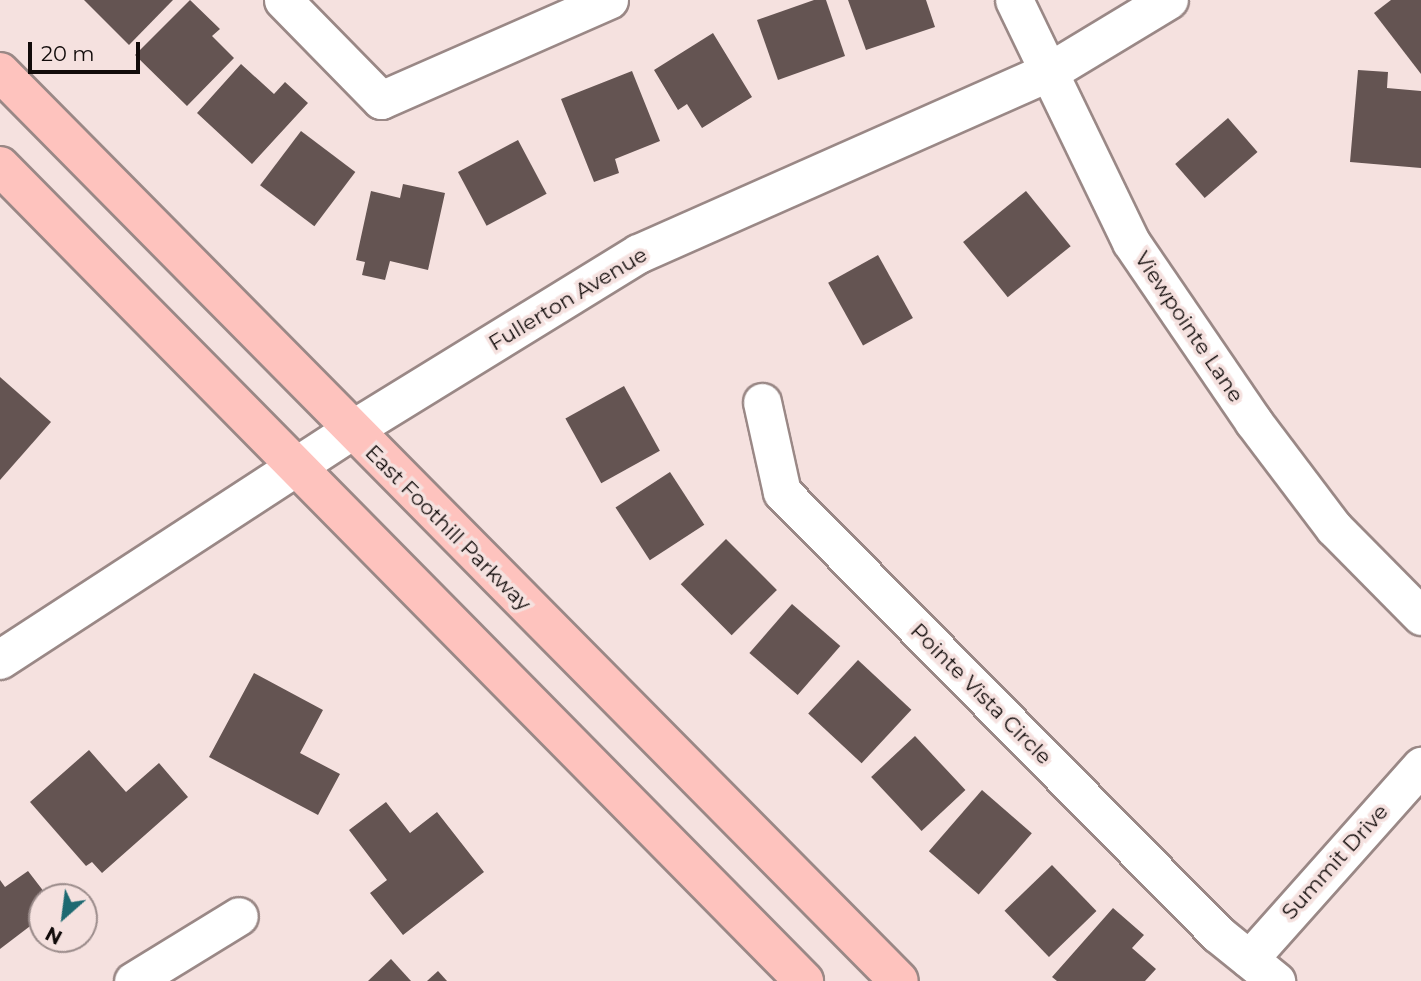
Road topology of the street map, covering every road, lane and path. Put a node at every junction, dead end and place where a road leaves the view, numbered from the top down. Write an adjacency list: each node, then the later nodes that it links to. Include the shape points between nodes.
1 (283, 0): 2 (street, via 381,100)
2 (609, 0)
3 (1014, 0): 6 (street, Viewpointe Lane)
4 (1169, 0): 6 (main road, Fullerton Avenue)
5 (0, 72): 9 (main road, East Foothill Parkway)
6 (1050, 72): 9 (main road, Fullerton Avenue, via 639,254); 11 (street, Viewpointe Lane, via 1131,242 1253,421 1334,528)
7 (0, 166): 10 (main road)
8 (762, 402): 15 (street, Pointe Vista Circle, via 782,492 1217,934)
9 (351, 431): 10 (main road, Fullerton Avenue); 18 (main road, East Foothill Parkway)
10 (296, 468): 12 (main road, Fullerton Avenue); 17 (main road)
11 (1421, 616)
12 (0, 660)
13 (1421, 766): 15 (street, Summit Drive)
14 (239, 916): 16 (street)
15 (1262, 970)
16 (133, 981)
17 (804, 981)
18 (899, 981)

